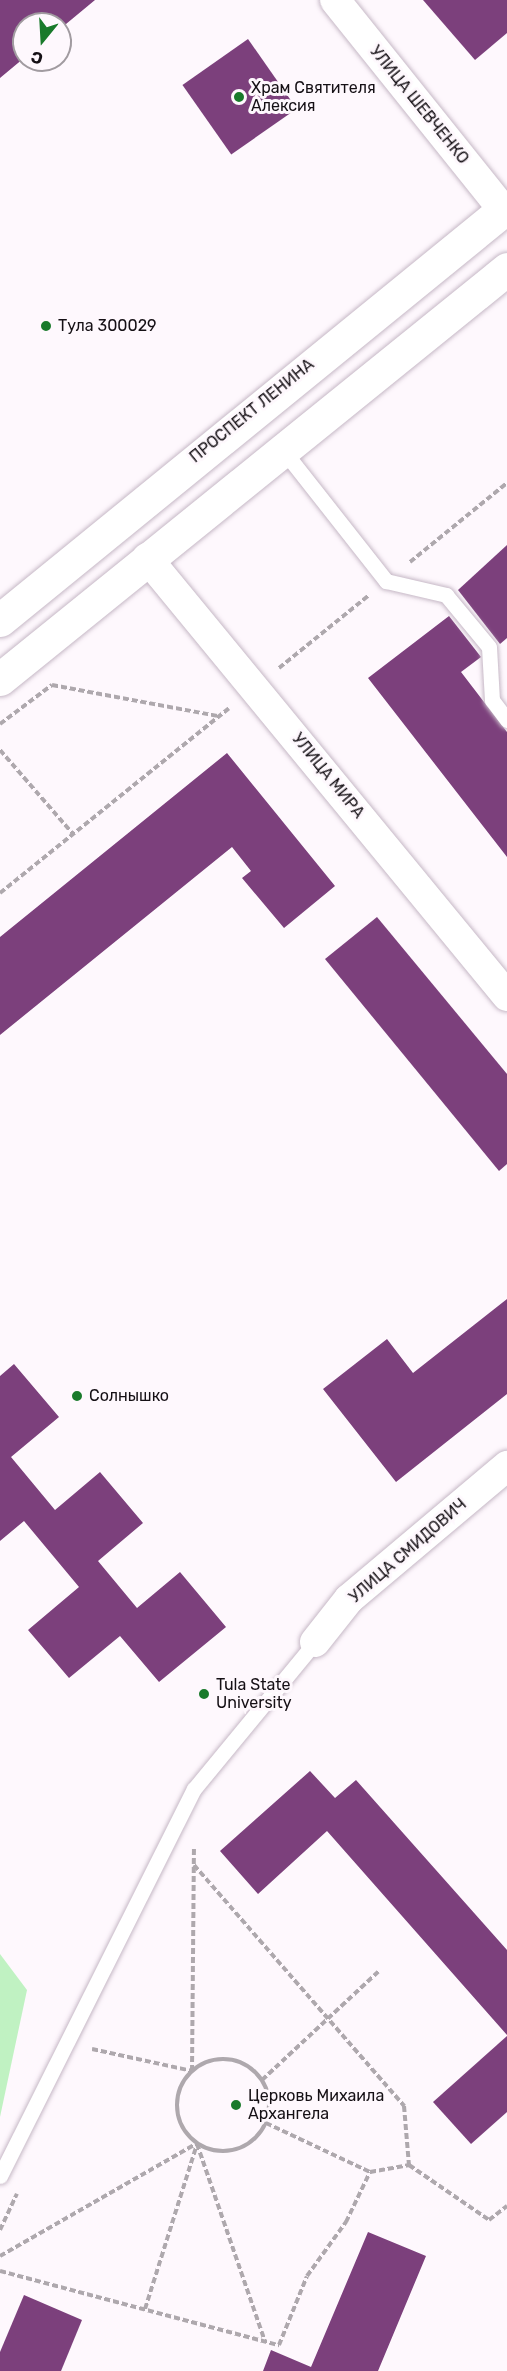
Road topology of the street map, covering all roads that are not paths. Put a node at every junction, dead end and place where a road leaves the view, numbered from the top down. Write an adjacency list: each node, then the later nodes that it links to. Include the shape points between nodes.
1 (335, 0): 2 (street, УЛИЦА ШЕВЧЕНКО)
2 (505, 208): 5 (main road, ПРОСПЕКТ ЛЕНИНА)
3 (507, 269): 4 (main road)
4 (283, 450): 6 (main road); 9 (lane, via 386,581 446,594 489,647 492,700)
5 (118, 521): 6 (main road); 7 (main road, ПРОСПЕКТ ЛЕНИНА)
6 (147, 558): 8 (main road); 10 (street, УЛИЦА МИРА)
7 (0, 620)
8 (0, 679)
9 (507, 720)
10 (507, 996)
11 (507, 1466): 12 (street, УЛИЦА СМИДОВИЧ, via 349,1599)
12 (315, 1642): 13 (lane, via 194,1789)
13 (0, 2176)

